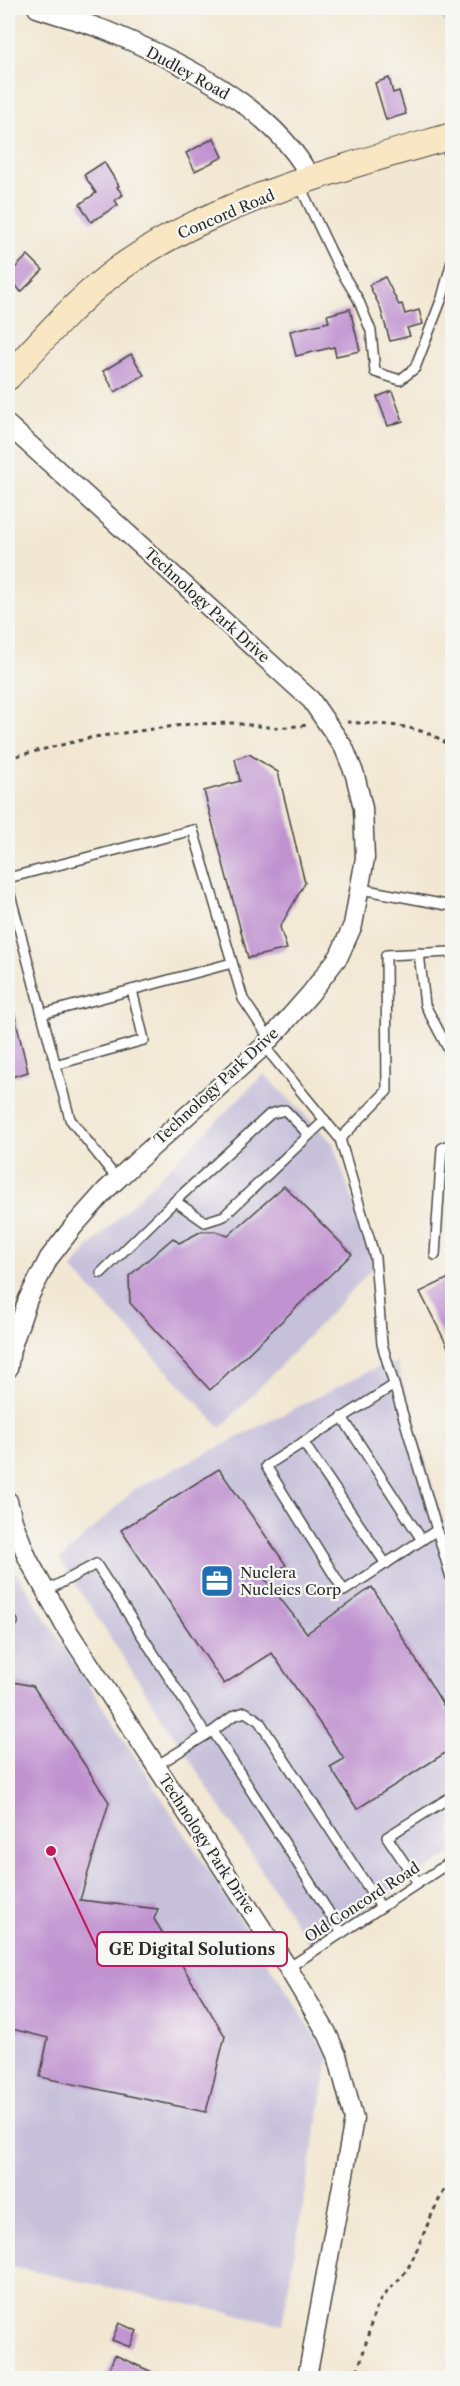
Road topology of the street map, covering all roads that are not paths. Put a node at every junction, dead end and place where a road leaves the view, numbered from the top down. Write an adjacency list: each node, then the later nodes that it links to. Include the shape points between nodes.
1 (38, 8): 4 (street, Dudley Road, via 126,40 212,84 280,135 303,162)
2 (449, 137): 3 (lane); 4 (main road, Concord Road)
3 (453, 176)
4 (305, 181): 5 (lane, via 338,266 358,298 371,331 375,372 400,380 415,368); 6 (main road, Concord Road, via 190,227 110,276 74,306)
5 (453, 261)
6 (8, 377)
7 (8, 425): 10 (street, Technology Park Drive, via 311,700 344,748 355,775 363,808 365,858)
8 (8, 878): 14 (lane, via 193,830)
9 (8, 886): 16 (lane)
10 (361, 889): 11 (lane); 17 (street, Technology Park Drive, via 353,925 339,956)
11 (453, 906)
12 (419, 953): 13 (lane, via 450,952); 18 (lane, via 425,1005); 22 (lane, via 386,955 387,1091)
13 (453, 956)
14 (232, 963): 15 (lane); 17 (lane, via 243,999)
15 (132, 990): 16 (lane); 19 (lane, via 144,1040)
16 (42, 1014): 19 (lane)
17 (267, 1042): 20 (lane); 24 (street, Technology Park Drive)
18 (453, 1056)
19 (55, 1065): 24 (lane, via 70,1119)
20 (325, 1120): 21 (lane); 22 (lane)
21 (309, 1135): 25 (lane, via 224,1216 205,1222); 25 (lane, via 285,1110 270,1114)
22 (340, 1139): 29 (lane, via 375,1258 382,1344)
23 (453, 1143): 26 (lane, via 442,1149)
24 (117, 1179): 28 (street, Technology Park Drive, via 49,1258 28,1299)
25 (175, 1201): 27 (lane)
26 (435, 1255)
27 (101, 1273)
28 (8, 1369)
29 (394, 1385): 30 (lane); 33 (lane)
30 (342, 1417): 31 (lane); 34 (lane)
31 (303, 1442): 35 (lane); 35 (lane, via 266,1466 344,1591)
32 (8, 1501): 37 (street, Technology Park Drive, via 28,1559)
33 (437, 1530): 34 (lane); 36 (lane)
34 (422, 1540): 35 (lane)
35 (386, 1564)
36 (453, 1581)
37 (46, 1591): 38 (lane, via 96,1564); 39 (street, Technology Park Drive)
38 (210, 1733): 39 (lane); 43 (lane, via 245,1712 259,1721); 44 (lane)
39 (156, 1766): 45 (street, Technology Park Drive)
40 (453, 1796): 42 (lane, via 387,1837)
41 (453, 1861): 42 (lane, Old Concord Road)
42 (418, 1883): 43 (lane, Old Concord Road)
43 (381, 1907): 44 (lane, Old Concord Road)
44 (342, 1933): 45 (lane, Old Concord Road)
45 (288, 1968): 46 (street, Technology Park Drive, via 334,2048 354,2120)
46 (307, 2379)

